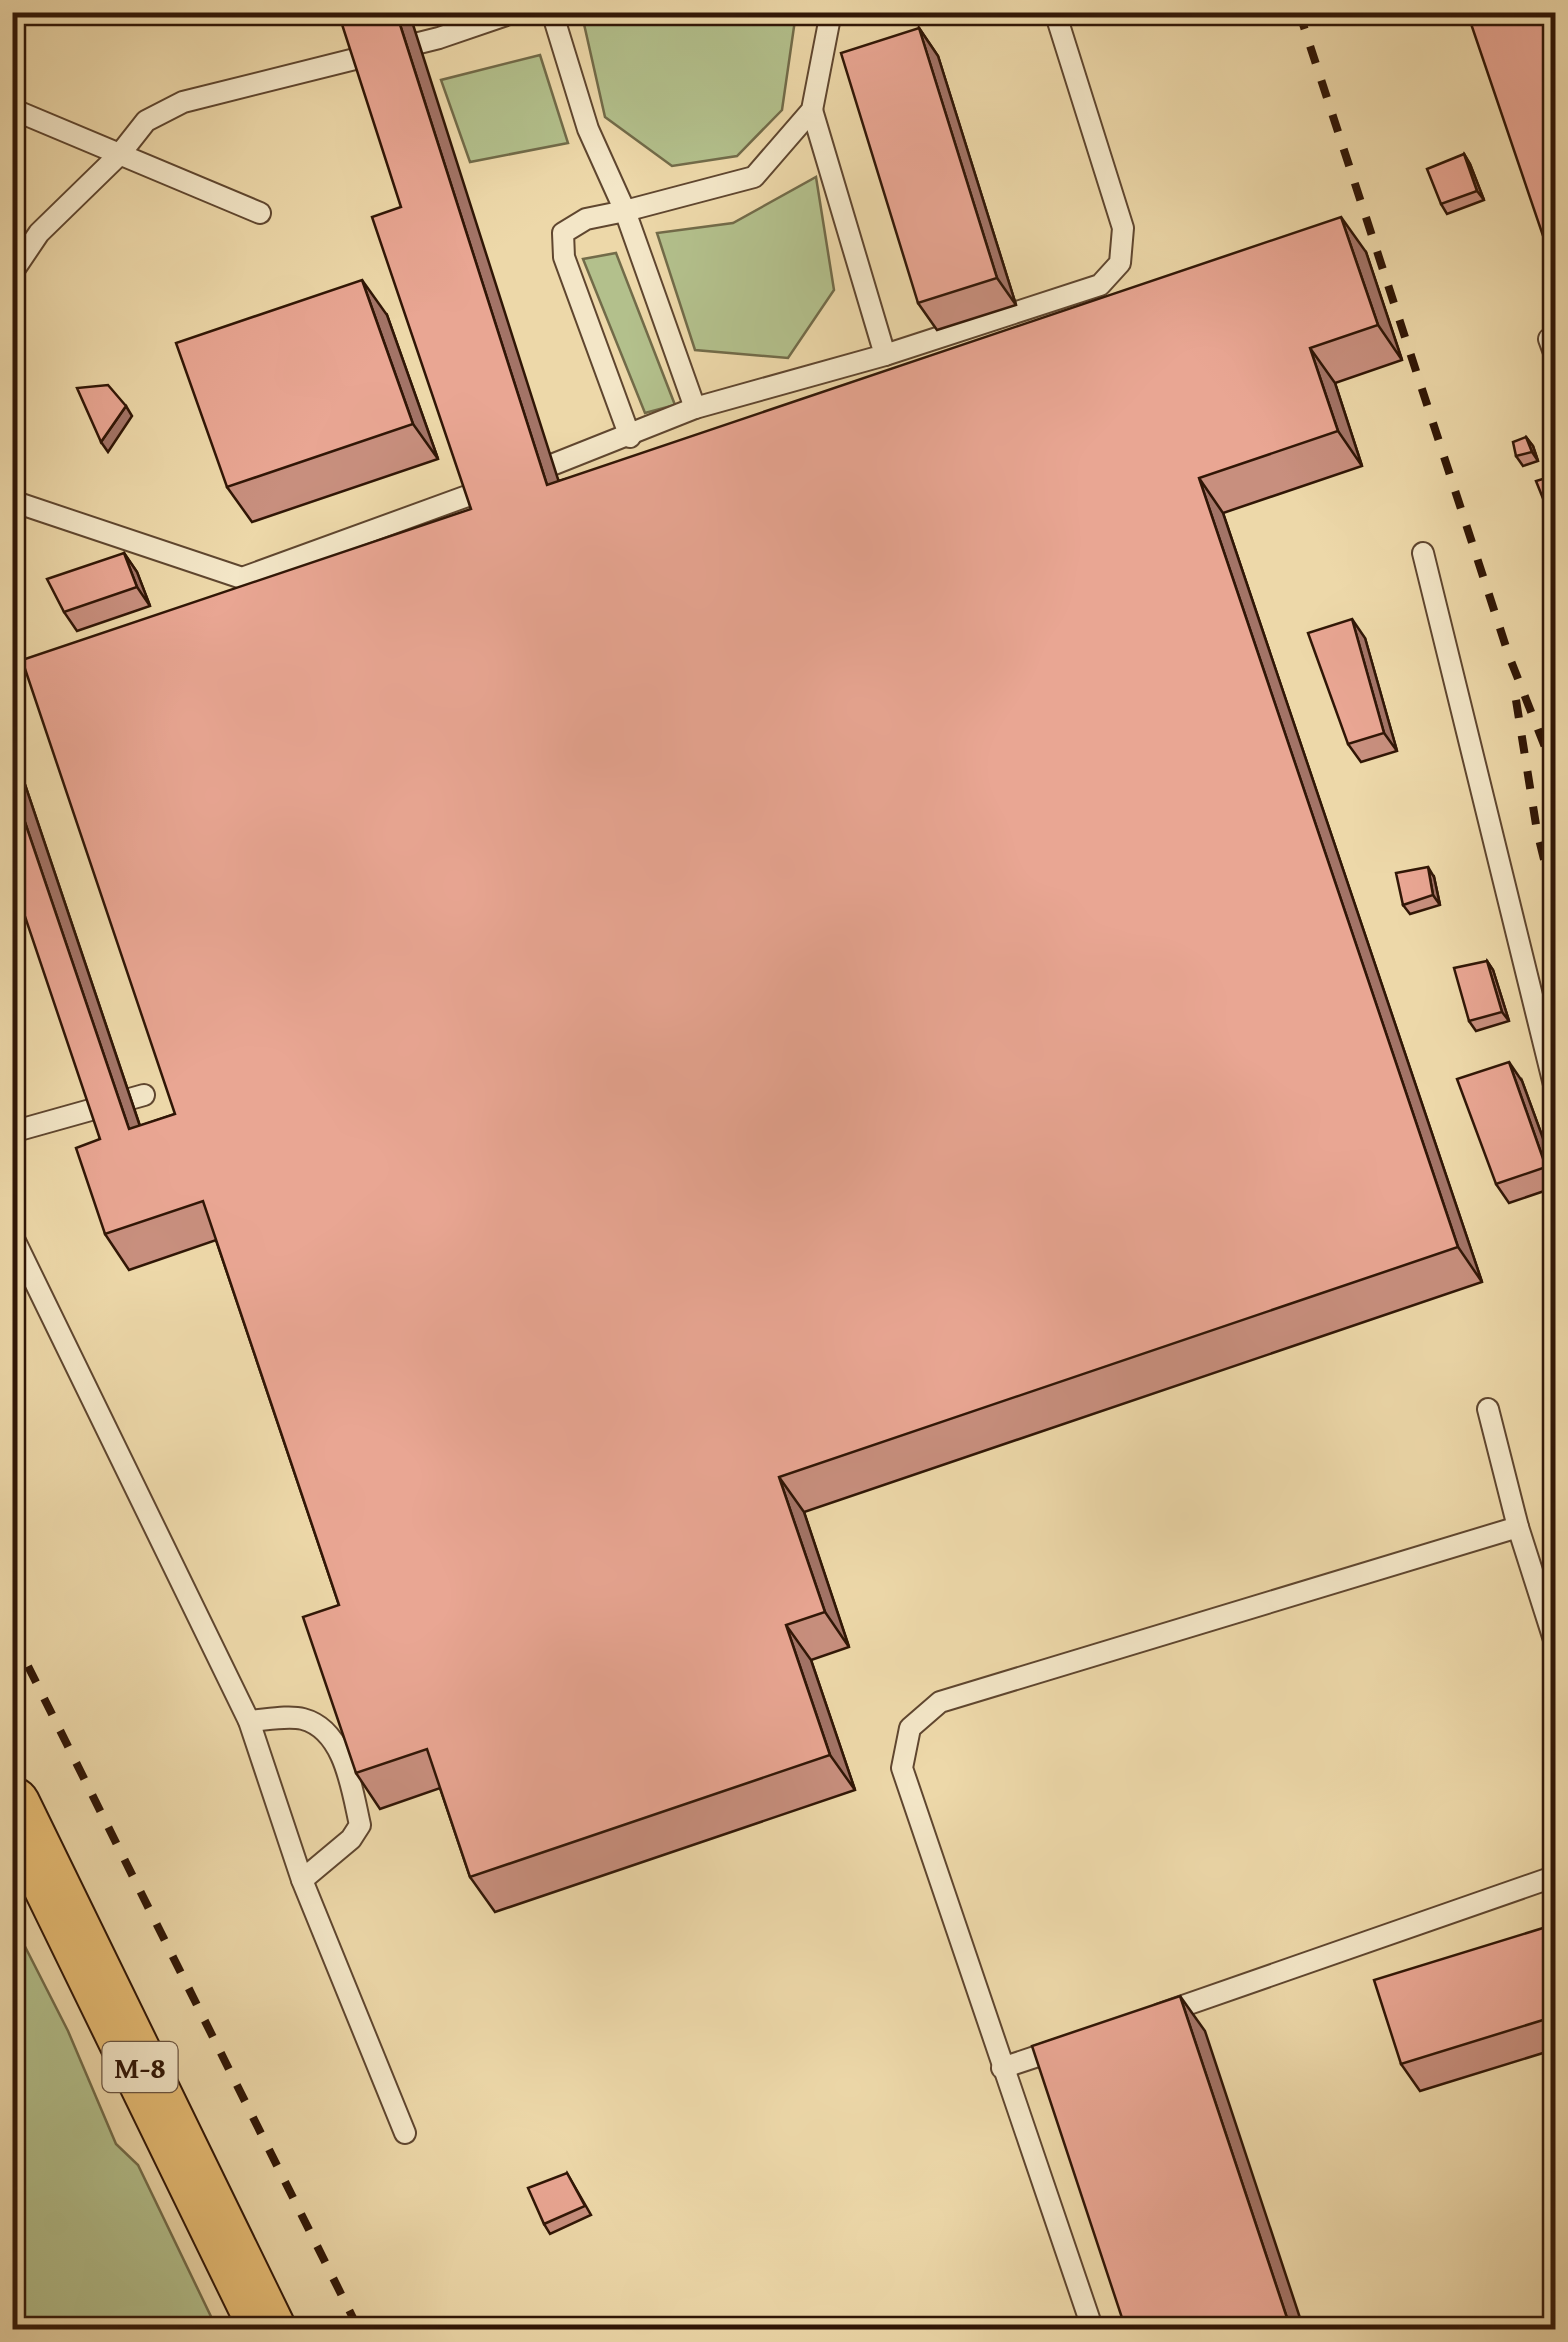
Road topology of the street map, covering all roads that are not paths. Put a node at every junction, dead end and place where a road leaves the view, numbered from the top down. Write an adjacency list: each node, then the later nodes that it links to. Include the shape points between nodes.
1 (515, 12): 7 (lane, via 439,38 183,102 146,121)
2 (552, 12): 8 (lane, via 588,129)
3 (831, 12): 6 (lane)
4 (1055, 12): 11 (lane, via 1124,228 1120,262 1100,284)
5 (12, 109): 7 (lane)
6 (812, 110): 8 (lane, via 754,178); 11 (lane)
7 (120, 154): 9 (lane); 10 (lane, via 38,233)
8 (625, 211): 12 (lane); 13 (lane, via 586,219 563,234 564,257)
9 (260, 212)
10 (12, 273)
11 (886, 355): 12 (lane)
12 (695, 408): 13 (lane)
13 (630, 438): 14 (lane, via 242,578)
14 (12, 501)
15 (1423, 554): 16 (lane)
16 (1556, 1093)
17 (144, 1094): 18 (lane)
18 (12, 1132)
19 (12, 1235): 23 (lane)
20 (1488, 1409): 21 (lane)
21 (1518, 1527): 22 (lane); 29 (lane, via 940,1702 910,1728 902,1768)
22 (1556, 1646)
23 (248, 1721): 26 (lane); 26 (lane, via 303,1719 324,1731 341,1754 360,1825)
24 (12, 1805): 31 (main road, М-8)
25 (1556, 1876): 27 (lane)
26 (302, 1880): 30 (lane)
27 (1132, 2024)
28 (1076, 2043): 29 (lane)
29 (1002, 2068): 32 (lane)
30 (405, 2133)
31 (268, 2330)
32 (1094, 2330)

